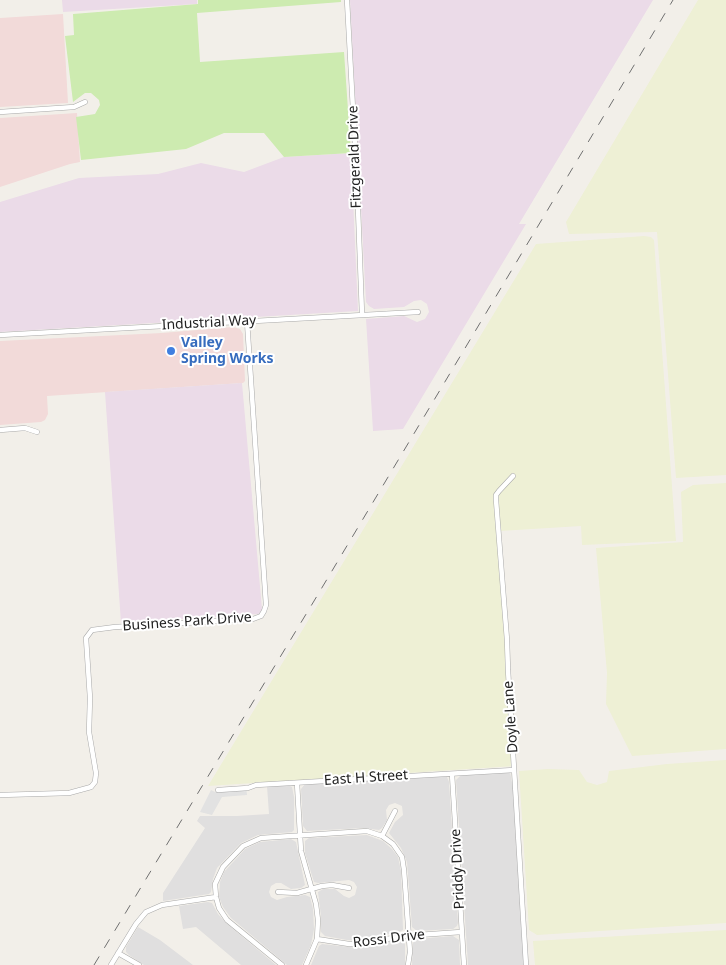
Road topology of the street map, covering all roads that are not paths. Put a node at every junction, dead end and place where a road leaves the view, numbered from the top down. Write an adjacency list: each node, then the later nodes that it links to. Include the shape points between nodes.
1 (347, 0): 5 (street, Fitzgerald Drive)
2 (85, 102): 3 (street, via 74,107)
3 (0, 112)
4 (418, 312): 5 (street, Industrial Way)
5 (362, 314): 6 (street, Industrial Way)
6 (247, 321): 7 (street, Industrial Way); 15 (street, Business Park Drive, via 265,609 261,616 253,619 95,629 89,632 86,638 89,732 95,782 91,787 69,793)
7 (0, 335)
8 (0, 430): 9 (street, via 24,428)
9 (37, 432)
10 (513, 476): 11 (street, Doyle Lane, via 496,495 496,500)
11 (514, 770): 12 (street, East H Street); 33 (street, Doyle Lane)
12 (452, 774): 13 (street, East H Street); 23 (street, Priddy Drive)
13 (296, 783): 14 (street, East H Street); 17 (street)
14 (218, 790)
15 (0, 795)
16 (395, 811): 18 (street)
17 (300, 835): 18 (street, via 367,831); 20 (street); 22 (street, via 262,838 243,846 222,867 215,884)
18 (382, 836): 24 (street, via 402,857)
19 (349, 888): 20 (street, via 332,885)
20 (311, 889): 21 (street); 25 (street, via 317,913)
21 (278, 892)
22 (216, 897): 26 (street, via 149,910); 29 (street, via 227,920)
23 (462, 932): 24 (street, Rossi Drive); 32 (street, Priddy Drive)
24 (408, 935): 25 (street, Rossi Drive, via 358,944); 31 (street)
25 (316, 939): 30 (street)
26 (118, 953): 27 (street); 28 (street)
27 (111, 965)
28 (138, 965)
29 (282, 965)
30 (306, 965)
31 (408, 965)
32 (464, 965)
33 (526, 965)

